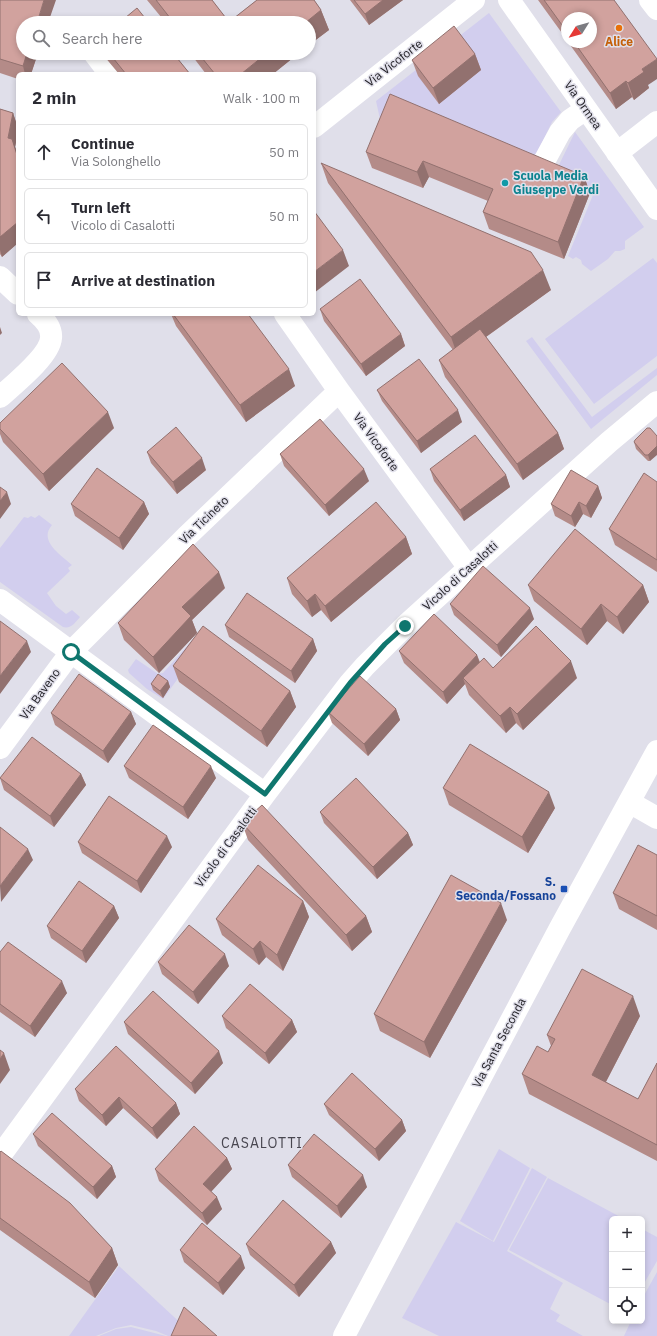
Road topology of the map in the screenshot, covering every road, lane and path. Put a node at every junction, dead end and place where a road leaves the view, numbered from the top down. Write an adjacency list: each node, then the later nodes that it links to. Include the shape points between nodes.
1 (474, 0): 9 (street, Via Vicoforte)
2 (509, 0): 7 (street, Via Ormea)
3 (650, 0): 4 (street)
4 (657, 9)
5 (99, 60): 6 (street)
6 (108, 72)
7 (586, 109): 10 (street, Via Ormea); 11 (street, via 570,120 560,132)
8 (657, 122): 10 (street)
9 (316, 125)
10 (617, 153): 12 (street, Via Ormea)
11 (541, 167)
12 (657, 209)
13 (0, 277): 14 (street)
14 (16, 292)
15 (40, 316): 18 (street, via 48,326 51,338 49,345 43,356)
16 (286, 316): 17 (street, Via Vicoforte)
17 (339, 391): 20 (street, Via Vicoforte); 22 (street, Via Ticineto, via 186,537)
18 (0, 397)
19 (657, 402): 20 (street, Vicolo di Casalotti)
20 (469, 568): 25 (street, Vicolo di Casalotti, via 365,666)
21 (0, 600): 22 (street)
22 (71, 652): 23 (street, Via Baveno); 25 (street)
23 (0, 748)
24 (657, 751): 26 (street, Via Santa Seconda)
25 (265, 794): 28 (street, Vicolo di Casalotti)
26 (630, 802): 27 (street); 29 (street, Via Santa Seconda)
27 (657, 818)
28 (0, 1156)
29 (344, 1336)

